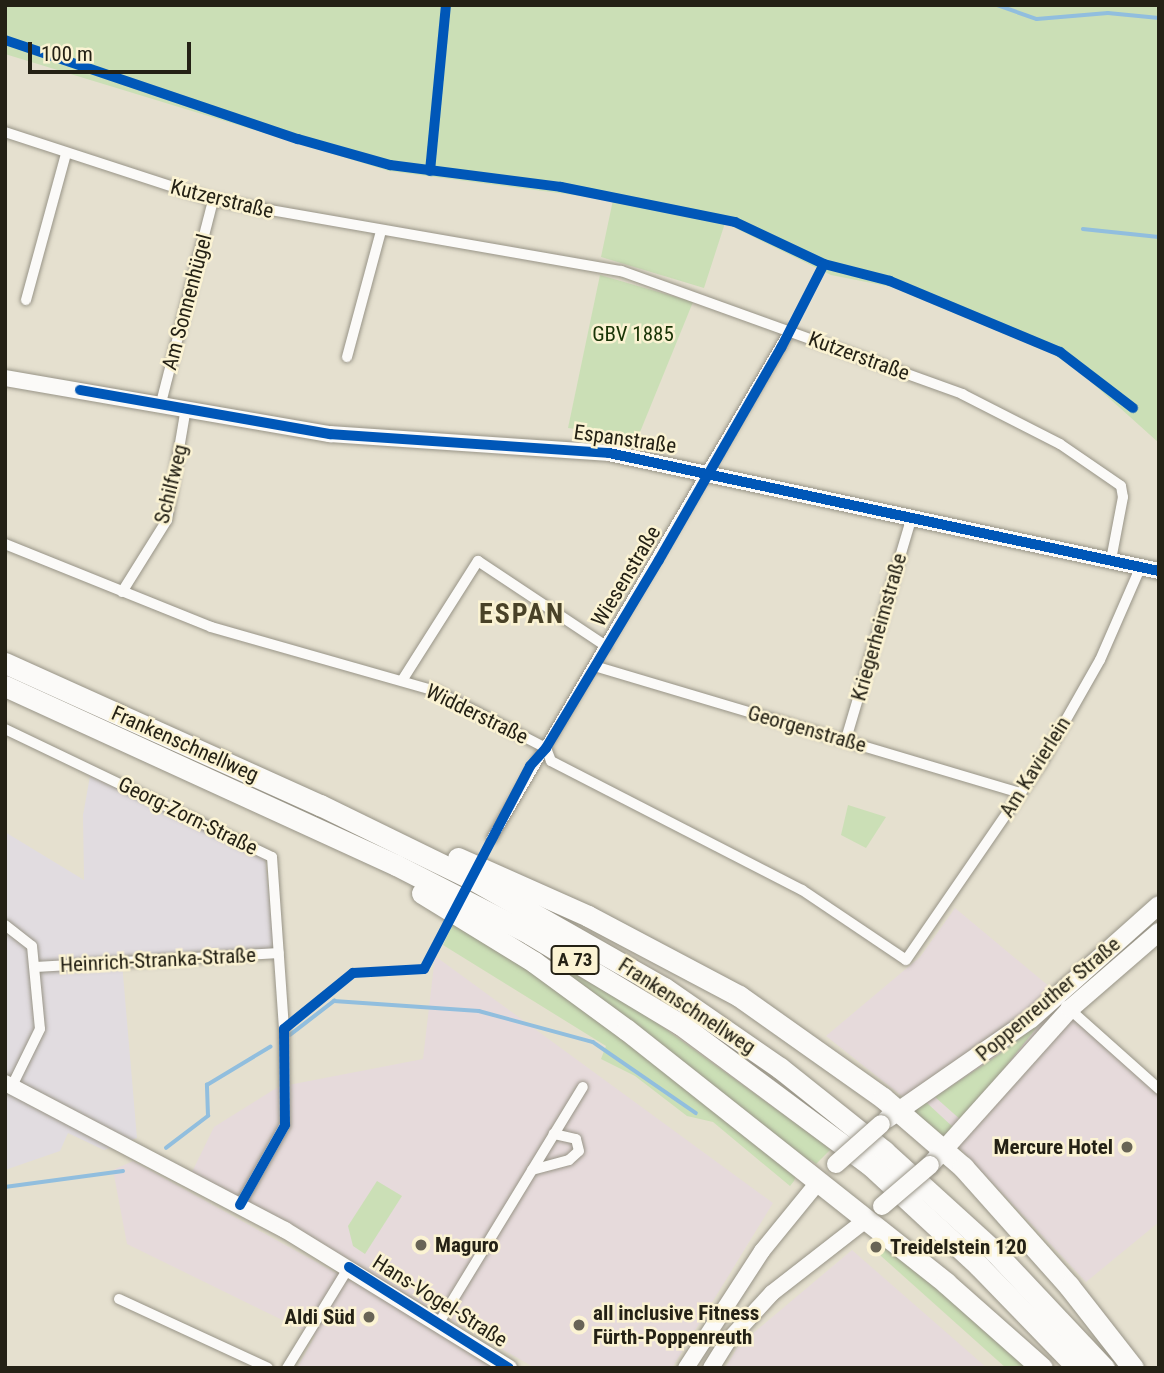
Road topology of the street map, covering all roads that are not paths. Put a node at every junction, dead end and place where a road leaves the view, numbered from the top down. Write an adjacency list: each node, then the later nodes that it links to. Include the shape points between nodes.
1 (5, 132): 2 (street, Kutzerstraße)
2 (66, 154): 3 (street, Kutzerstraße); 5 (street)
3 (213, 200): 4 (street, Kutzerstraße); 9 (street, Am Sonnenhügel)
4 (381, 230): 6 (street, Kutzerstraße, via 621,271); 7 (street)
5 (26, 300)
6 (790, 330): 11 (street, Wiesenstraße); 14 (street, Kutzerstraße, via 961,394 1024,424 1107,473 1121,486 1124,497)
7 (347, 357)
8 (5, 378): 9 (street, Espanstraße)
9 (160, 403): 10 (street, Espanstraße)
10 (186, 408): 11 (street, Espanstraße, via 330,434 609,453); 17 (street, Schilfweg, via 167,520)
11 (710, 472): 12 (street, Espanstraße); 18 (street, Wiesenstraße)
12 (912, 516): 14 (street, Espanstraße); 24 (street, Kriegerheimstraße)
13 (5, 544): 17 (street, Widderstraße)
14 (1111, 559): 15 (street, Espanstraße)
15 (1141, 566): 16 (street, Espanstraße); 26 (street, Am Kavierlein, via 1100,660)
16 (1159, 571)
17 (122, 592): 21 (street, Widderstraße, via 269,646)
18 (606, 646): 20 (street, Wiesenstraße); 21 (street, via 478,561)
19 (5, 663): 27 (highway, Frankenschnellweg / A 73)
20 (594, 666): 24 (street, Georgenstraße); 25 (street, Wiesenstraße)
21 (404, 679): 25 (street, Widderstraße)
22 (5, 686): 28 (highway, Frankenschnellweg / A 73)
23 (5, 729): 33 (street, Georg-Zorn-Straße, via 272,857)
24 (846, 739): 26 (street, Georgenstraße)
25 (546, 748): 29 (street, Wiesenstraße, via 530,766); 34 (street, Widderstraße, via 551,761 792,885 900,958)
26 (1020, 793): 34 (street, Am Kavierlein)
27 (329, 809): 41 (highway, via 384,824 654,950 738,996); 58 (highway, Frankenschnellweg / A 73, via 602,950 727,1030 830,1106 928,1190)
28 (315, 826): 45 (highway, via 534,962); 57 (highway, Frankenschnellweg / A 73, via 530,934 718,1050 817,1123 921,1210)
29 (492, 838)
30 (1159, 905): 36 (main road, Poppenreuther Straße)
31 (5, 925): 35 (street, Heinrich-Stranka-Straße, via 27,938)
32 (1159, 932): 37 (main road, Poppenreuther Straße)
33 (279, 953): 35 (street, Heinrich-Stranka-Straße); 46 (street, Georg-Zorn-Straße, via 285,1125)
34 (911, 958)
35 (36, 967): 38 (street, Heinrich-Stranka-Straße, via 40,1029)
36 (1055, 998): 37 (street); 41 (main road, Poppenreuther Straße, via 980,1057)
37 (1070, 1009): 40 (street); 43 (main road, Poppenreuther Straße)
38 (9, 1085): 46 (street, Hans-Vogel-Straße)
39 (583, 1087): 42 (street, Hans-Vogel-Straße)
40 (1159, 1089)
41 (899, 1110): 43 (highway); 45 (main road, Poppenreuther Straße, bridge)
42 (554, 1134): 44 (street, Hans-Vogel-Straße); 44 (street, via 576,1139 579,1151 569,1160)
43 (937, 1157): 47 (main road, Poppenreuther Straße, bridge); 59 (highway, via 1020,1228)
44 (532, 1170): 50 (street, Hans-Vogel-Straße)
45 (819, 1181): 47 (highway); 54 (street, via 734,1290)
46 (240, 1205): 48 (street, Hans-Vogel-Straße)
47 (874, 1213): 55 (street, via 772,1293 728,1341); 56 (highway)
48 (349, 1267): 50 (street, Hans-Vogel-Straße); 52 (street)
49 (119, 1299): 51 (street)
50 (440, 1321): 53 (street, Hans-Vogel-Straße)
51 (268, 1368)
52 (287, 1368)
53 (509, 1368)
54 (686, 1368)
55 (711, 1368)
56 (1042, 1368)
57 (1078, 1368)
58 (1104, 1368)
59 (1133, 1368)

